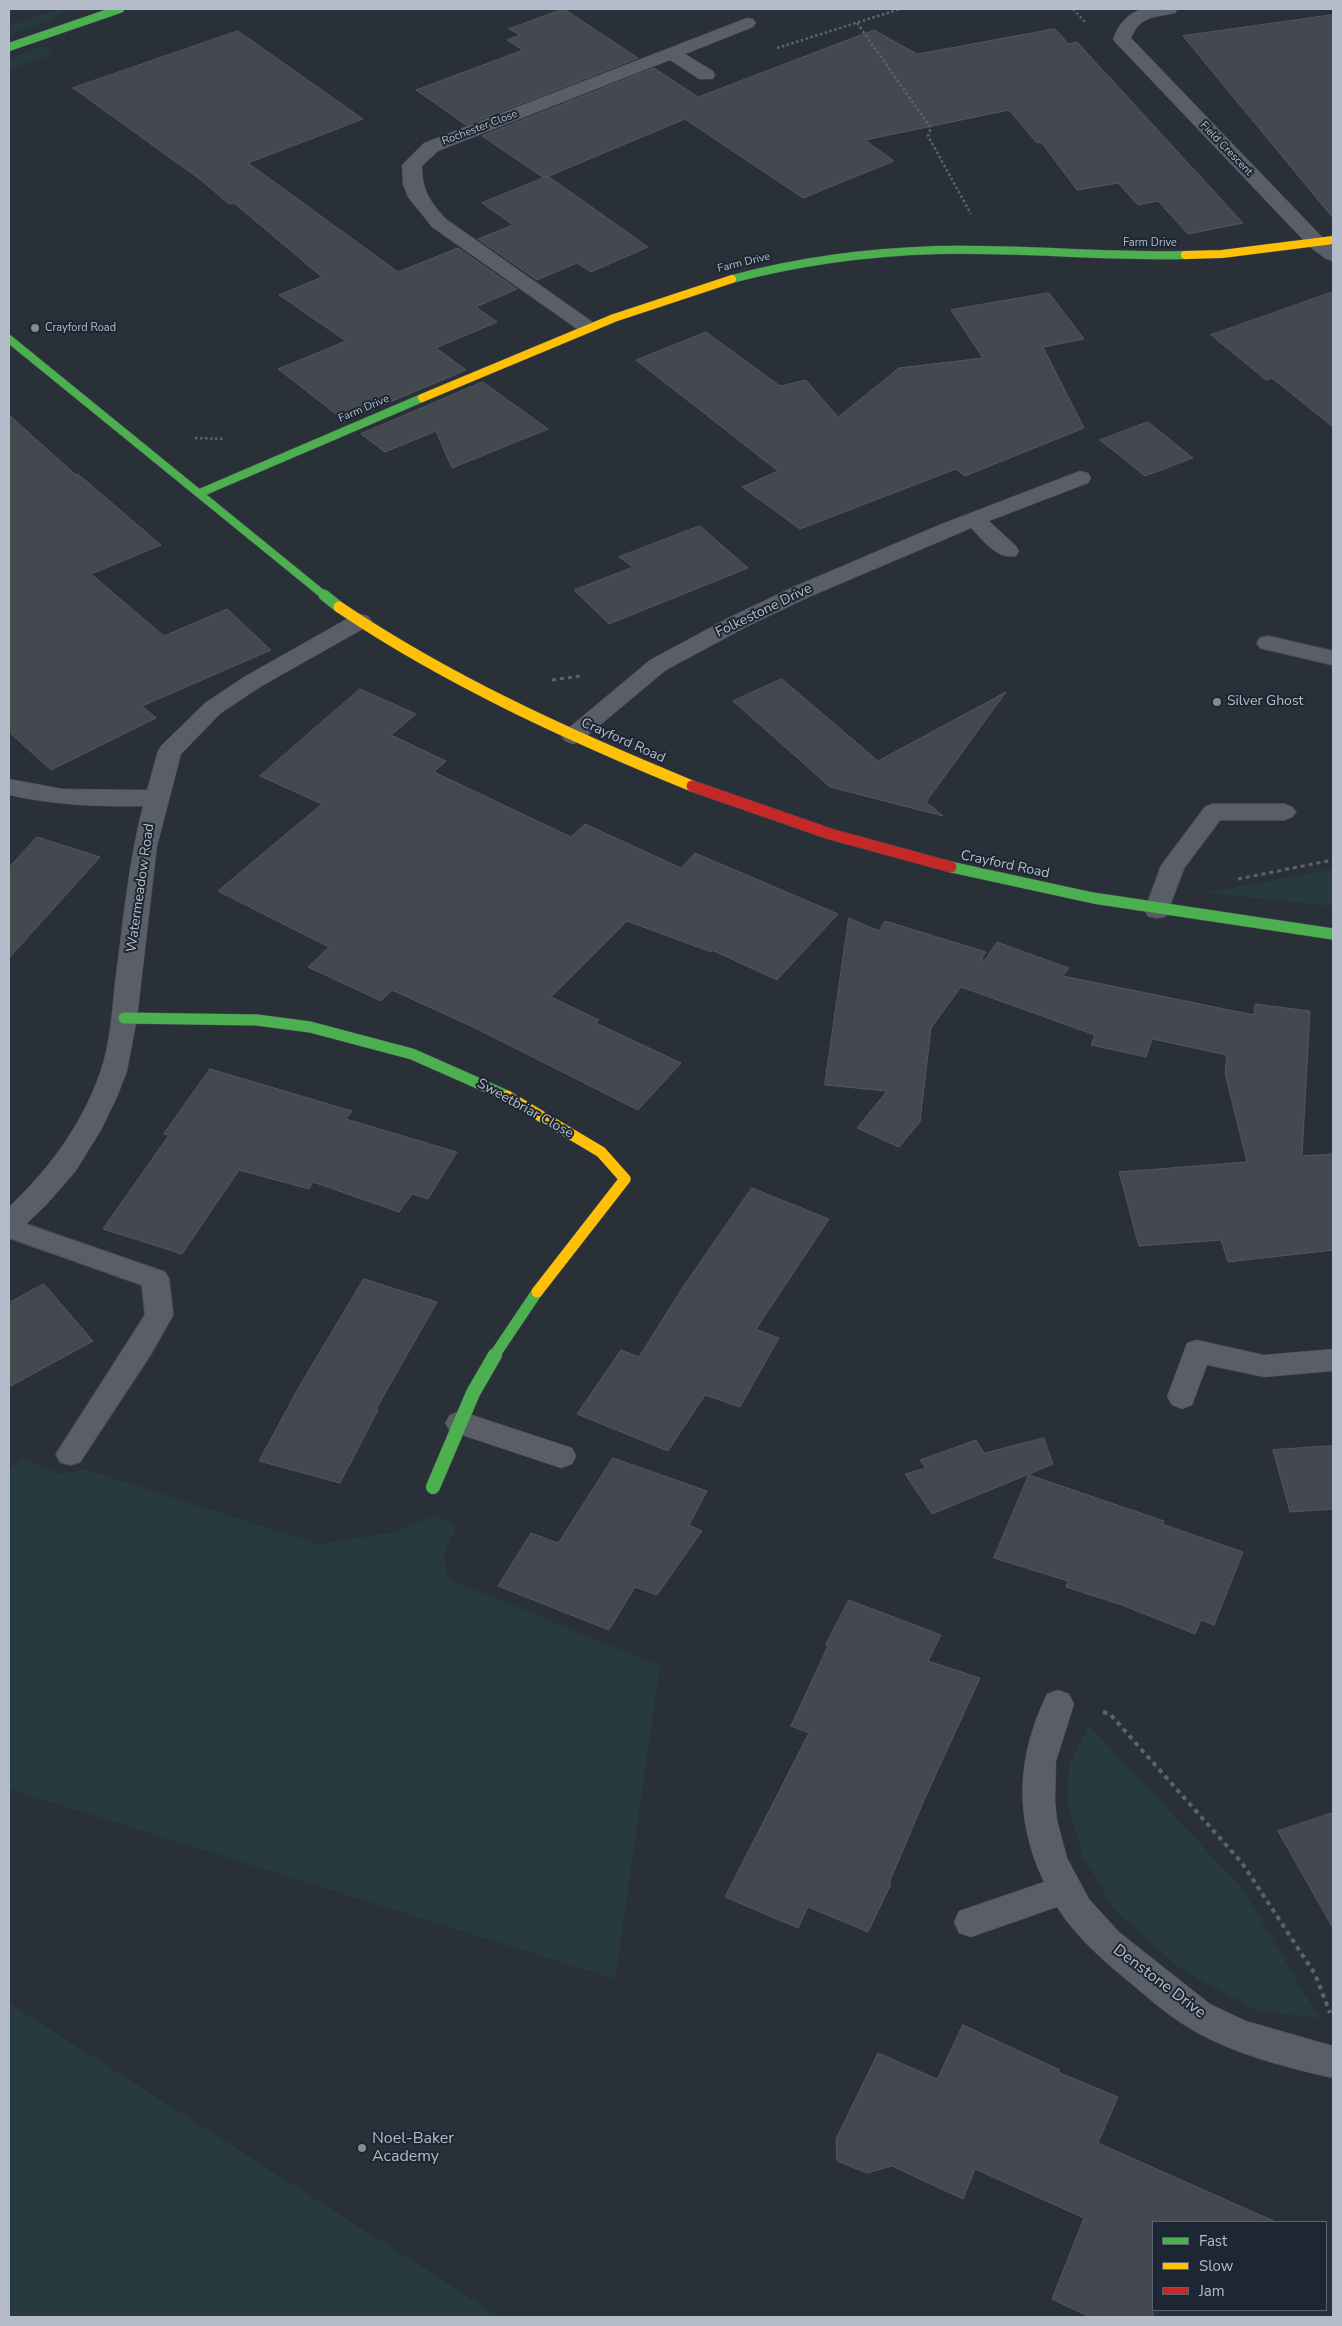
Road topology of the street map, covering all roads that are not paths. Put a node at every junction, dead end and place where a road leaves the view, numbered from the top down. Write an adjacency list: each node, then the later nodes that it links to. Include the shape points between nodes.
1 (1169, 9): 7 (street, Field Crescent, via 1138,15 1127,25 1122,39)
2 (111, 10): 4 (street)
3 (747, 23): 5 (street, Rochester Close)
4 (9, 47)
5 (672, 53): 6 (street); 9 (street, Rochester Close, via 431,147 412,165 411,185 439,223)
6 (706, 75)
7 (1325, 241): 8 (street, Field Crescent); 9 (street, Farm Drive, via 1222,254 1172,256 939,250 855,256 767,269 673,295)
8 (1333, 255)
9 (586, 327): 12 (street, Farm Drive)
10 (9, 338): 12 (street, Crayford Road)
11 (1080, 478): 13 (street, Folkestone Drive)
12 (200, 493): 15 (street, Crayford Road, via 311,586)
13 (974, 519): 14 (street); 18 (street, Folkestone Drive, via 801,592 658,665)
14 (1008, 551)
15 (360, 621): 18 (street, Crayford Road, via 448,674); 20 (street, Watermeadow Road, via 252,682 213,708 170,751)
16 (1268, 643): 17 (lane)
17 (1333, 658)
18 (573, 736): 22 (street, Crayford Road, via 711,795 860,843 983,877)
19 (9, 787): 20 (street, via 30,793 89,800)
20 (156, 798): 24 (street, Watermeadow Road, via 145,846)
21 (1284, 812): 22 (lane, via 1213,812 1173,866)
22 (1157, 910): 23 (street, Crayford Road)
23 (1333, 934)
24 (124, 1018): 25 (street, Watermeadow Road, via 114,1071 87,1130 65,1165); 29 (street, Sweetbriar Close, via 257,1020 310,1027 412,1054 509,1098 565,1130 601,1152 625,1179 513,1328 473,1393)
25 (9, 1224)
26 (9, 1228): 30 (lane, via 155,1279 159,1315)
27 (1333, 1360): 28 (street, via 1264,1366 1197,1351)
28 (1182, 1397)
29 (460, 1423): 31 (street); 32 (street, Sweetbriar Close)
30 (70, 1454)
31 (560, 1456)
32 (433, 1487)
33 (1058, 1704): 34 (street, Denstone Drive, via 1043,1745 1038,1779 1041,1824 1050,1863)
34 (1063, 1890): 35 (street); 36 (street, Denstone Drive, via 1091,1928 1198,2015 1248,2037)
35 (971, 1922)
36 (1333, 2062)

